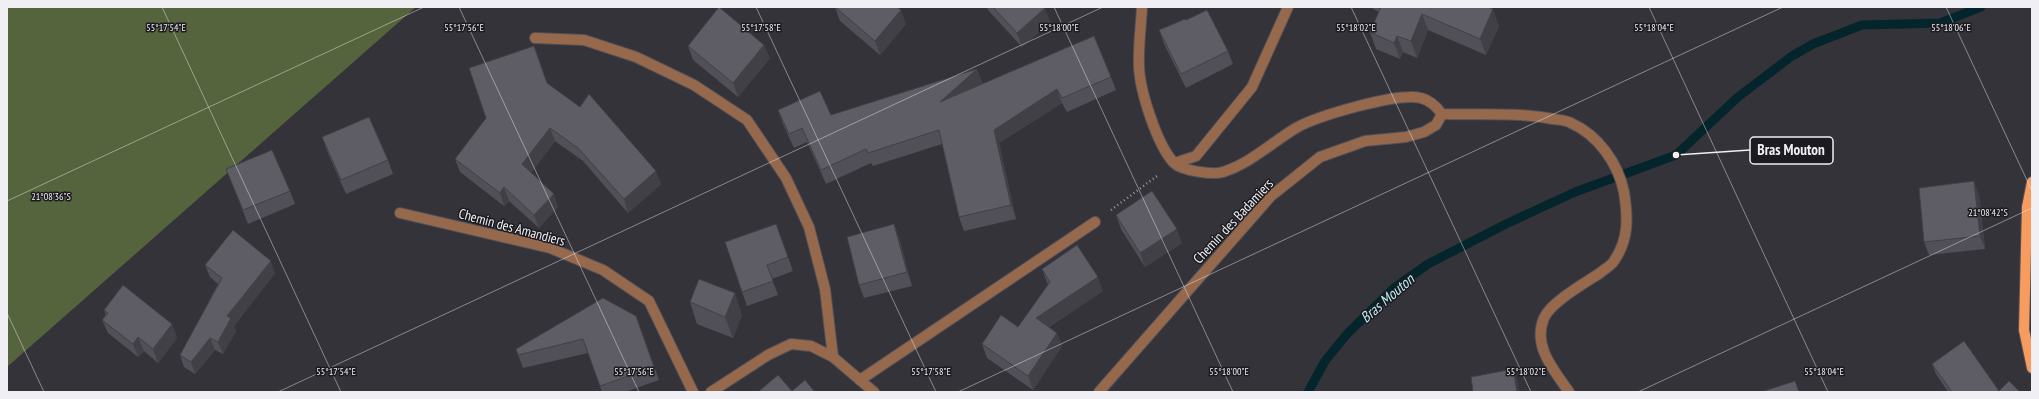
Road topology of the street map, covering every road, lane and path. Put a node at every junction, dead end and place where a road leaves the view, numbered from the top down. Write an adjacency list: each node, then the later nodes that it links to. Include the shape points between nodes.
1 (1142, 7): 5 (street, via 1139,68 1146,105 1158,137)
2 (1288, 7): 5 (street, via 1252,87 1196,156)
3 (535, 38): 9 (street, via 584,40 636,57 694,85 747,120 786,178 809,227 825,289)
4 (1442, 114): 5 (street, via 1435,104 1421,98 1402,97 1324,116 1296,128 1246,162 1222,172 1197,172); 15 (street, Chemin des Badamiers, via 1436,125 1424,132 1406,137 1365,141 1320,157 1271,196); 16 (street, via 1540,117 1570,122 1593,137 1613,160 1623,187 1628,215 1624,245 1612,263 1558,302 1544,317 1540,332 1541,346 1547,360)
5 (1174, 163): 8 (path)
6 (2032, 182): 10 (main road, via 2027,207 2024,330)
7 (400, 214): 12 (street, Chemin des Amandiers, via 550,248 603,270 649,301)
8 (1095, 222): 11 (street)
9 (833, 358): 11 (street); 13 (street, via 811,346 791,344 768,355)
10 (2032, 368)
11 (860, 380): 14 (street)
12 (693, 392)
13 (711, 392)
14 (874, 392)
15 (1099, 392)
16 (1568, 392)

